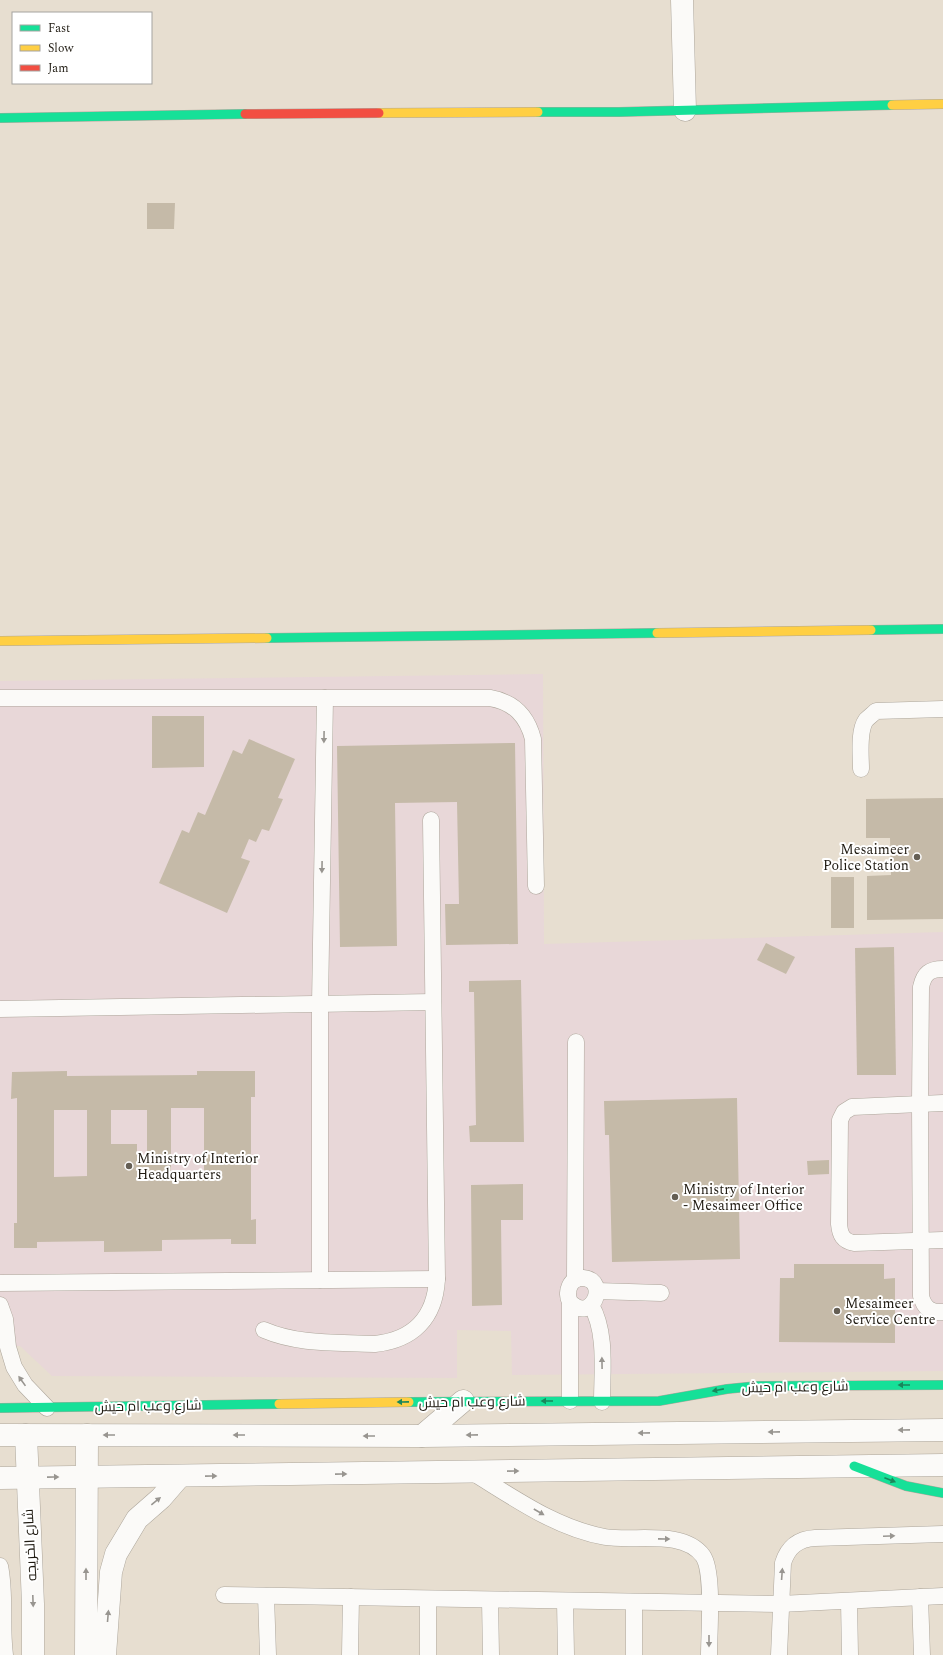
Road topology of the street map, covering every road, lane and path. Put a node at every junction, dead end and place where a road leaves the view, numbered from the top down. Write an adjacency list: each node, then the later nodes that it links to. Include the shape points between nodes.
1 (682, 0): 3 (street)
2 (943, 104): 3 (street)
3 (685, 110): 4 (street)
4 (0, 118)
5 (943, 629): 6 (street)
6 (0, 641)
7 (0, 698): 8 (lane)
8 (325, 698): 12 (lane, via 490,698 509,703 518,709 525,718 533,739); 15 (lane, one-way to 15)
9 (943, 709): 10 (lane, via 876,711 866,720 863,730 860,744)
10 (861, 769)
11 (431, 820): 14 (lane)
12 (536, 886)
13 (943, 969): 18 (lane, via 926,973 923,978)
14 (433, 1002): 15 (lane); 22 (lane)
15 (320, 1004): 16 (lane); 23 (lane)
16 (0, 1009)
17 (576, 1042): 24 (lane)
18 (920, 1103): 19 (lane); 20 (lane); 20 (lane, via 852,1108 841,1115 839,1224 844,1239 854,1243)
19 (943, 1103)
20 (920, 1240): 21 (lane); 30 (lane, via 921,1296 932,1311)
21 (943, 1240)
22 (437, 1278): 23 (lane); 31 (lane, via 433,1304 427,1315 409,1334 398,1339 375,1344 306,1341 292,1340)
23 (320, 1280): 25 (lane)
24 (575, 1280): 27 (lane, via 586,1278 595,1285); 28 (lane, via 567,1292)
25 (0, 1283)
26 (661, 1293): 27 (lane)
27 (594, 1298): 28 (lane, via 582,1308 573,1306); 35 (lane, one-way to 27, via 601,1336)
28 (570, 1302): 34 (lane)
29 (0, 1305): 37 (lane, one-way to 29, via 24,1386 14,1367)
30 (943, 1312)
31 (264, 1330)
32 (943, 1385): 35 (street, شارع وعب ام حيش, one-way to 35, via 758,1386 727,1388 659,1401)
33 (463, 1401): 34 (street, شارع وعب ام حيش, one-way to 33); 37 (street, شارع وعب ام حيش, one-way to 37); 42 (street)
34 (570, 1401): 35 (street, شارع وعب ام حيش)
35 (602, 1402)
36 (0, 1408): 37 (street, شارع وعب ام حيش)
37 (47, 1408)
38 (943, 1430): 42 (street, شارع وعب ام حيش, one-way to 42)
39 (0, 1435): 40 (street, شارع وعب ام حيش)
40 (26, 1435): 41 (street, شارع وعب ام حيش); 49 (street, شارع الخريجه)
41 (87, 1435): 42 (street, شارع وعب ام حيش, one-way to 41); 46 (street)
42 (422, 1436)
43 (943, 1465): 44 (street)
44 (854, 1466): 45 (street, one-way to 44); 50 (street, one-way to 50, via 906,1486)
45 (470, 1471): 47 (street, one-way to 45); 63 (lane, one-way to 63, via 549,1518 574,1529 607,1537 673,1539 691,1545 704,1557 707,1566)
46 (86, 1476): 47 (street); 49 (street, one-way to 46); 67 (street, one-way to 46)
47 (180, 1476): 68 (street, one-way to 47, via 112,1572 116,1554 137,1519 161,1498)
48 (0, 1478): 49 (street)
49 (27, 1478): 66 (street, شارع الخريجه, one-way to 66)
50 (943, 1493)
51 (943, 1534): 64 (lane, one-way to 51, via 785,1554 806,1538)
52 (0, 1566): 65 (lane, via 3,1586)
53 (224, 1595): 54 (lane)
54 (266, 1596): 56 (lane); 69 (lane)
55 (943, 1596): 57 (lane)
56 (350, 1597): 58 (lane); 70 (lane)
57 (920, 1597): 60 (lane); 78 (lane)
58 (428, 1599): 59 (lane); 71 (lane)
59 (490, 1600): 61 (lane); 72 (lane)
60 (849, 1600): 64 (lane); 77 (lane)
61 (565, 1601): 62 (lane); 73 (lane)
62 (634, 1602): 63 (lane); 74 (lane)
63 (709, 1603): 64 (lane); 75 (lane, one-way to 75)
64 (780, 1604): 76 (lane)
65 (4, 1655)
66 (33, 1655)
67 (86, 1655)
68 (105, 1655)
69 (268, 1655)
70 (350, 1655)
71 (428, 1655)
72 (491, 1655)
73 (566, 1655)
74 (634, 1655)
75 (709, 1655)
76 (779, 1655)
77 (850, 1655)
78 (922, 1655)

